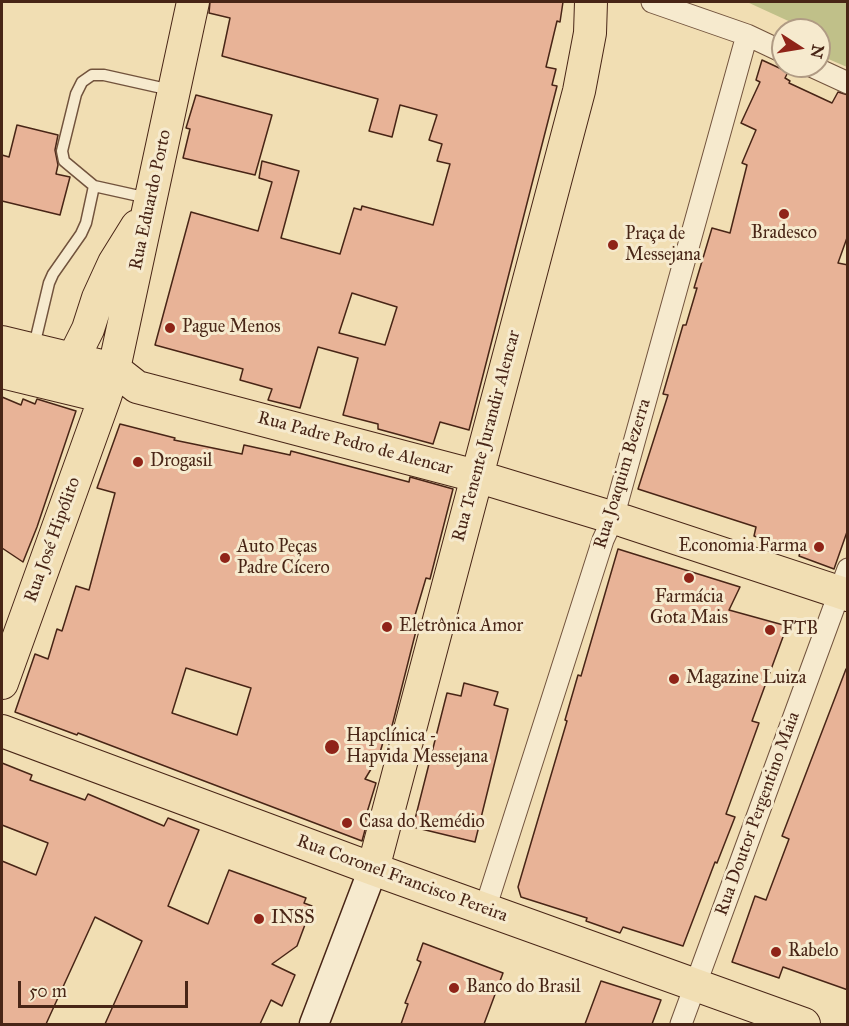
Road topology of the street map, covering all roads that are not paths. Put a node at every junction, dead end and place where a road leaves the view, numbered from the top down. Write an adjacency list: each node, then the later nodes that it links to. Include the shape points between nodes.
1 (193, 2): 8 (main road, Rua Eduardo Porto)
2 (591, 2): 16 (main road, Rua Tenente Jurandir Alencar, via 590,33 579,91)
3 (652, 2): 4 (street)
4 (747, 35): 5 (street); 17 (street, Rua Joaquim Bezerra)
5 (771, 46)
6 (831, 75): 7 (street)
7 (848, 83)
8 (174, 91): 9 (lane, via 104,75 92,75 82,82 62,151 64,161); 10 (main road, Rua Eduardo Porto)
9 (94, 186): 10 (lane); 12 (lane, via 81,234 49,284)
10 (150, 202): 13 (main road, via 114,263); 15 (main road, Rua Eduardo Porto)
11 (2, 342): 12 (main road, Rua Padre Pedro de Alencar)
12 (33, 349): 13 (main road, Rua Padre Pedro de Alencar)
13 (73, 358): 15 (main road, Rua Padre Pedro de Alencar)
14 (2, 372): 15 (main road, Rua Padre Pedro de Alencar)
15 (110, 383): 16 (main road, Rua Padre Pedro de Alencar); 19 (main road, Rua José Hipólito)
16 (476, 476): 17 (main road, Rua Padre Pedro de Alencar); 21 (main road, Rua Tenente Jurandir Alencar)
17 (613, 518): 18 (main road, Rua Padre Pedro de Alencar); 22 (street, Rua Joaquim Bezerra)
18 (845, 586): 23 (street, Rua Doutor Pergentino Maia)
19 (2, 683)
20 (2, 731): 21 (main road, Rua Coronel Francisco Pereira)
21 (373, 869): 22 (main road, Rua Coronel Francisco Pereira); 24 (street)
22 (485, 909): 23 (main road, Rua Coronel Francisco Pereira)
23 (696, 985): 25 (street, Rua Doutor Pergentino Maia); 26 (main road, Rua Coronel Francisco Pereira)
24 (314, 1024)
25 (681, 1024)
26 (804, 1024)

